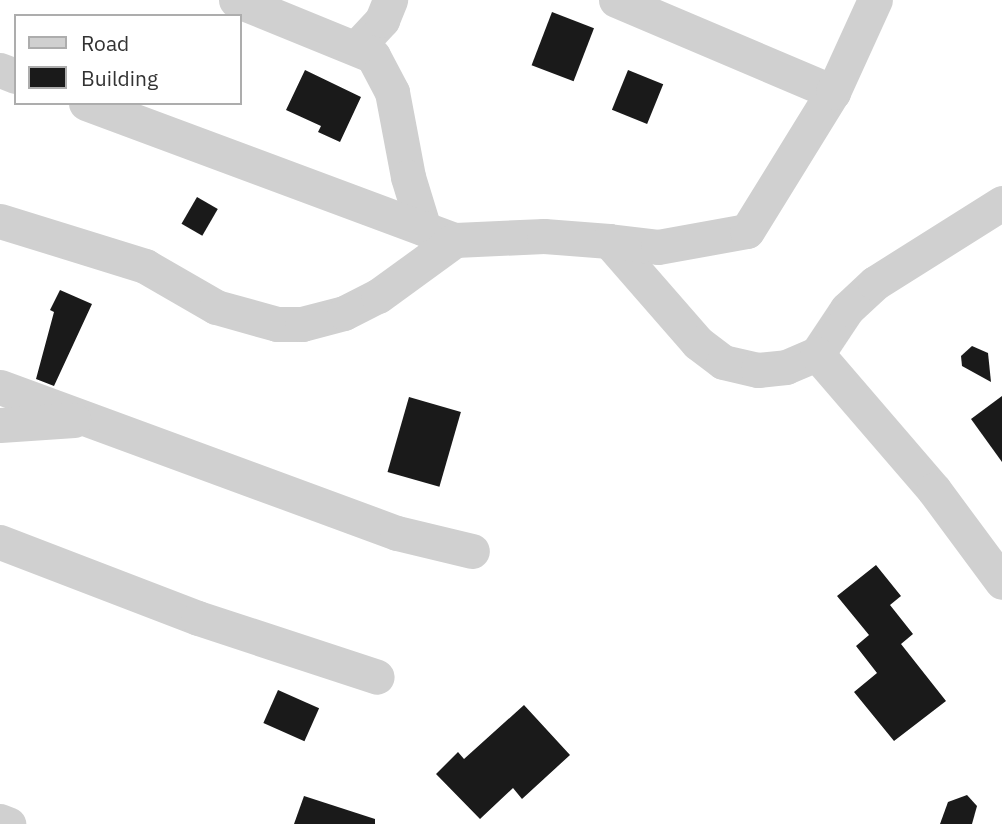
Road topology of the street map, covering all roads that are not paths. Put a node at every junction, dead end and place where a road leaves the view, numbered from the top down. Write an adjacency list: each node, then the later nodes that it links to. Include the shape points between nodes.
1 (236, 0): 5 (street)
2 (390, 0): 5 (street, via 382,20)
3 (616, 0): 6 (street)
4 (875, 0): 6 (street)
5 (357, 47): 10 (street, via 373,56 392,92 408,177)
6 (833, 92): 11 (street, via 747,231 658,247)
7 (91, 105): 10 (street)
8 (1002, 203): 12 (street, via 875,283 847,309)
9 (0, 221): 10 (street, via 145,266 216,307 277,324 302,324 344,313 378,296)
10 (440, 235): 11 (street)
11 (610, 241): 12 (street, via 698,343 723,362 758,370 786,367)
12 (817, 354): 18 (street, via 934,490)
13 (0, 387): 14 (street)
14 (84, 419): 15 (street); 17 (street, via 397,533)
15 (0, 425)
16 (0, 542): 19 (street, via 198,618)
17 (472, 551)
18 (1002, 582)
19 (377, 677)
20 (0, 821): 21 (street)
21 (8, 824)

